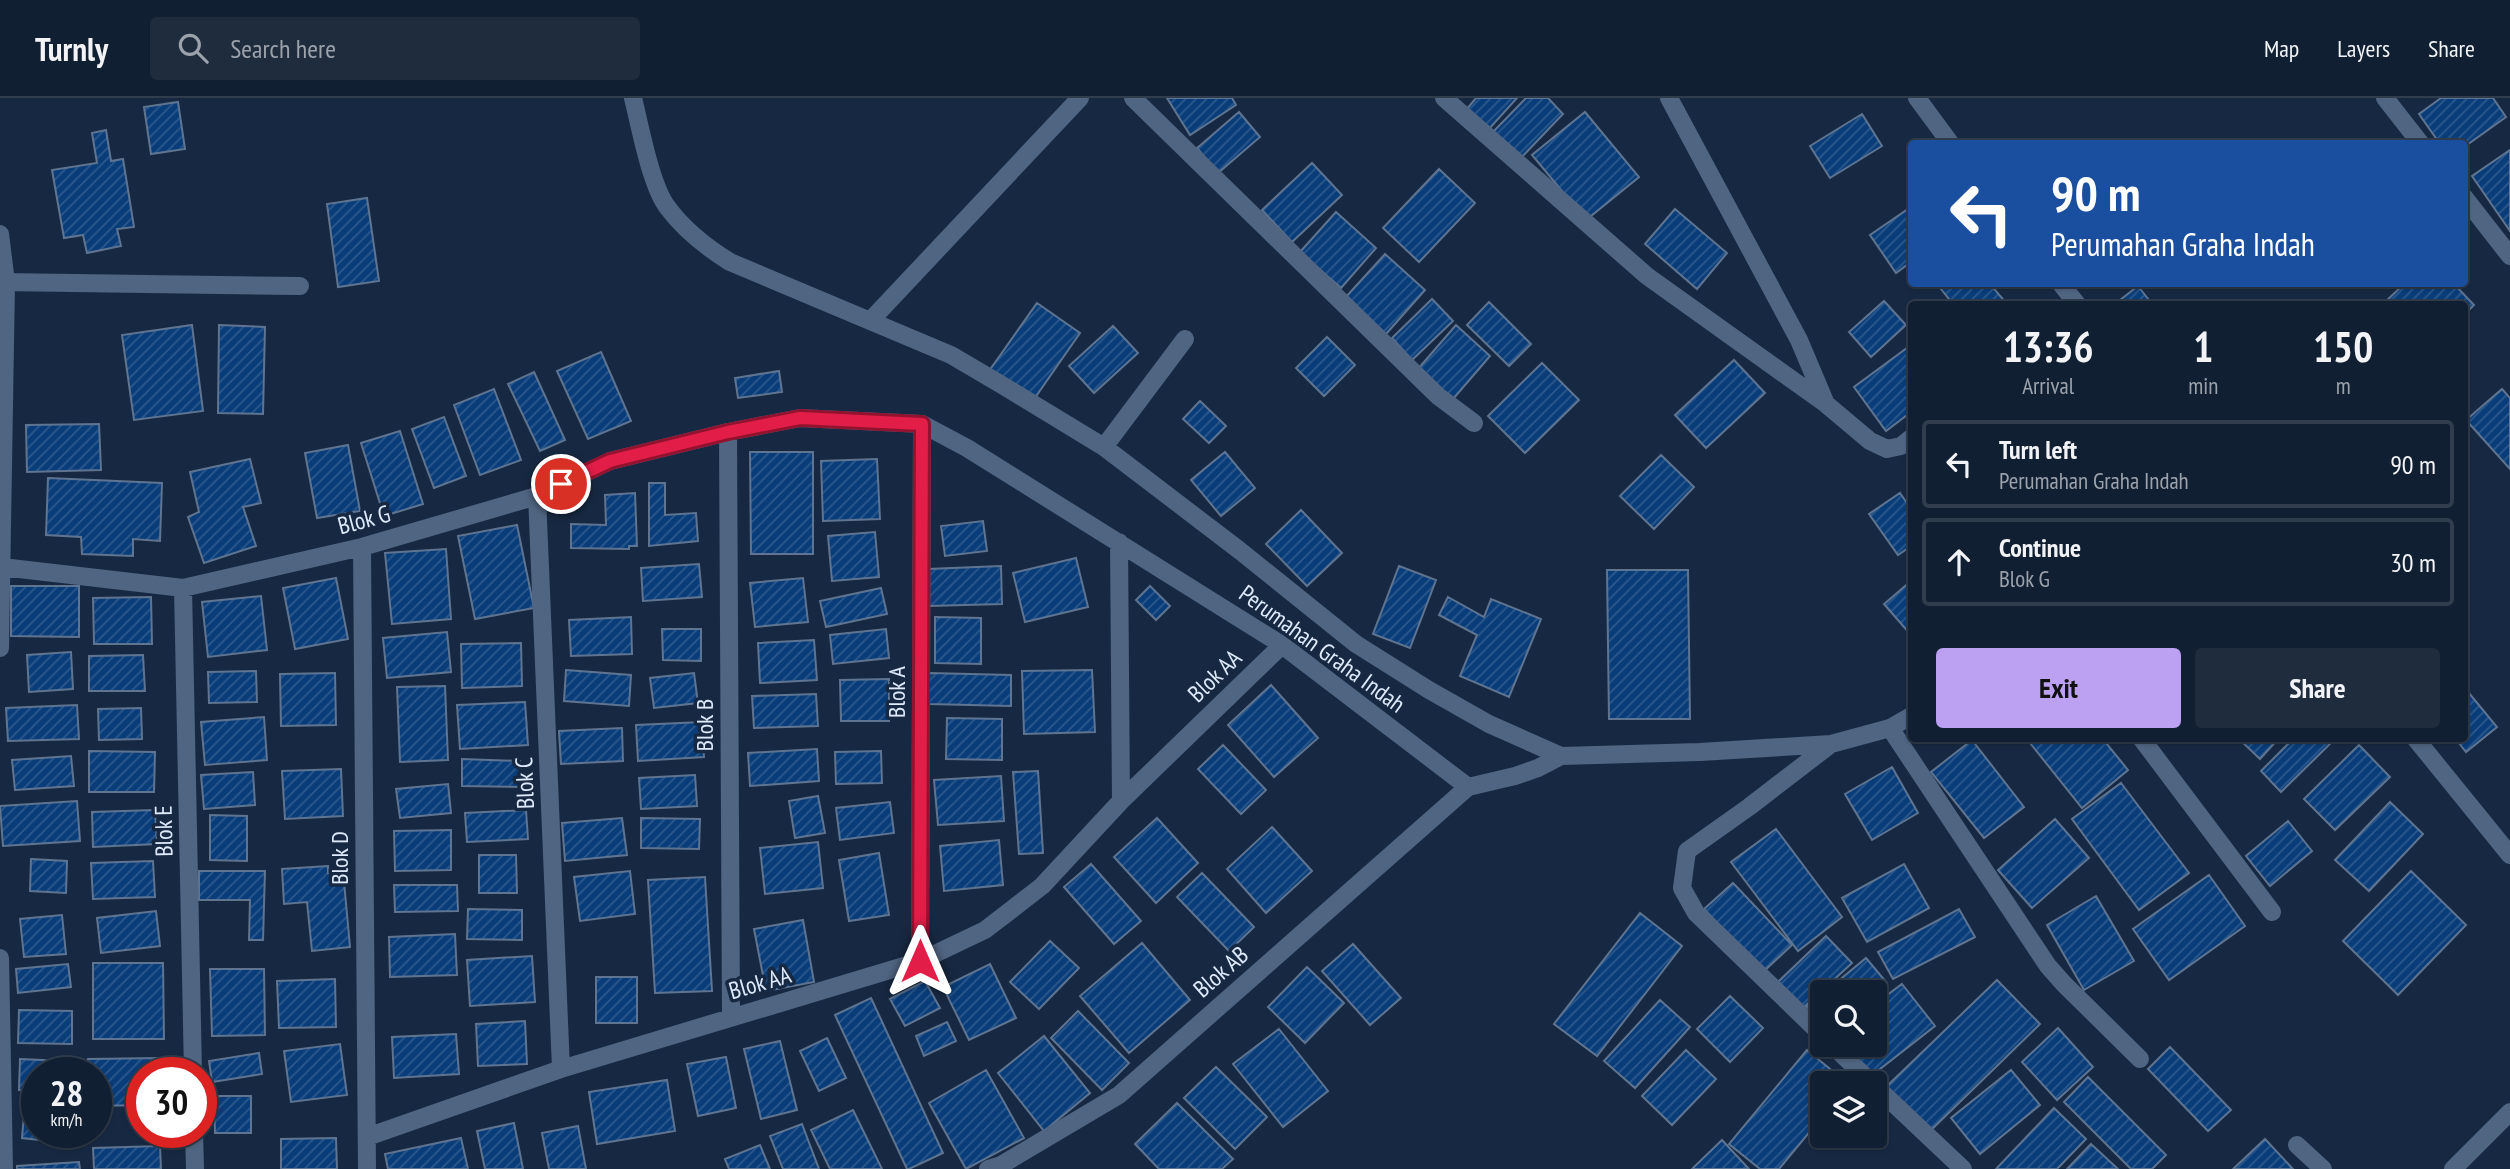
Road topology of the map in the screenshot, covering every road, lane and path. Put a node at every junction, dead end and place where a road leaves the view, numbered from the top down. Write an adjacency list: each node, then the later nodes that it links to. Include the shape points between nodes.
1 (633, 98): 15 (street, via 666,206 700,243 730,262)
2 (1080, 98): 15 (street)
3 (1133, 98): 18 (street, via 1429,388)
4 (1444, 98): 17 (street, via 1647,276)
5 (1669, 98): 17 (street, via 1799,340)
6 (1917, 98): 8 (street)
7 (2385, 98): 9 (street)
8 (1948, 140)
9 (2418, 140)
10 (2468, 202): 12 (street)
11 (0, 234): 13 (street)
12 (2510, 256)
13 (3, 282): 14 (street); 26 (street)
14 (300, 286)
15 (870, 320): 22 (street, via 951,355)
16 (1185, 340): 22 (street)
17 (1826, 404): 21 (street, via 1886,449)
18 (1474, 423)
19 (922, 424): 20 (street, Perumahan Graha Indah, via 800,418); 24 (street, Perumahan Graha Indah); 41 (street, Blok A)
20 (728, 432): 23 (street, Blok G, via 610,461); 42 (street, Blok B)
21 (1908, 440)
22 (1104, 447): 35 (street, via 1356,644 1489,724)
23 (537, 496): 25 (street, Blok G); 47 (street, Blok C)
24 (1119, 542): 28 (street, Perumahan Graha Indah); 37 (street)
25 (362, 547): 27 (street, Blok G); 52 (street, Blok D)
26 (1, 567): 27 (street, Blok G); 29 (street)
27 (183, 588): 44 (street, Blok E)
28 (1282, 645): 36 (street, Perumahan Graha Indah); 37 (street, Blok AA)
29 (0, 648)
30 (1908, 718): 31 (street)
31 (1890, 729): 34 (street); 46 (street, via 2048,966)
32 (2144, 742): 39 (street)
33 (2418, 742): 38 (street)
34 (1831, 744): 35 (street); 43 (street, via 1687,851 1682,888 1696,914)
35 (1561, 755): 36 (street, via 1515,776)
36 (1468, 787): 59 (street, Blok AB, via 1118,1095)
37 (1121, 801): 41 (street, Blok AA, via 1042,886 985,930)
38 (2510, 855)
39 (2272, 912)
40 (0, 958): 51 (street)
41 (920, 961): 42 (street, Blok AA)
42 (732, 1017): 47 (street, Blok AA)
43 (1810, 1023)
44 (193, 1057)
45 (1845, 1057): 48 (street)
46 (2140, 1059)
47 (561, 1069): 52 (street, Blok AA)
48 (1859, 1071)
49 (1887, 1098): 55 (street)
50 (2510, 1112): 61 (street)
51 (2, 1137): 56 (street)
52 (367, 1137): 58 (street, Blok D)
53 (2297, 1145): 60 (street)
54 (194, 1148): 57 (street)
55 (1954, 1167)
56 (4, 1169)
57 (195, 1169)
58 (367, 1169)
59 (988, 1169)
60 (2323, 1169)
61 (2453, 1169)

